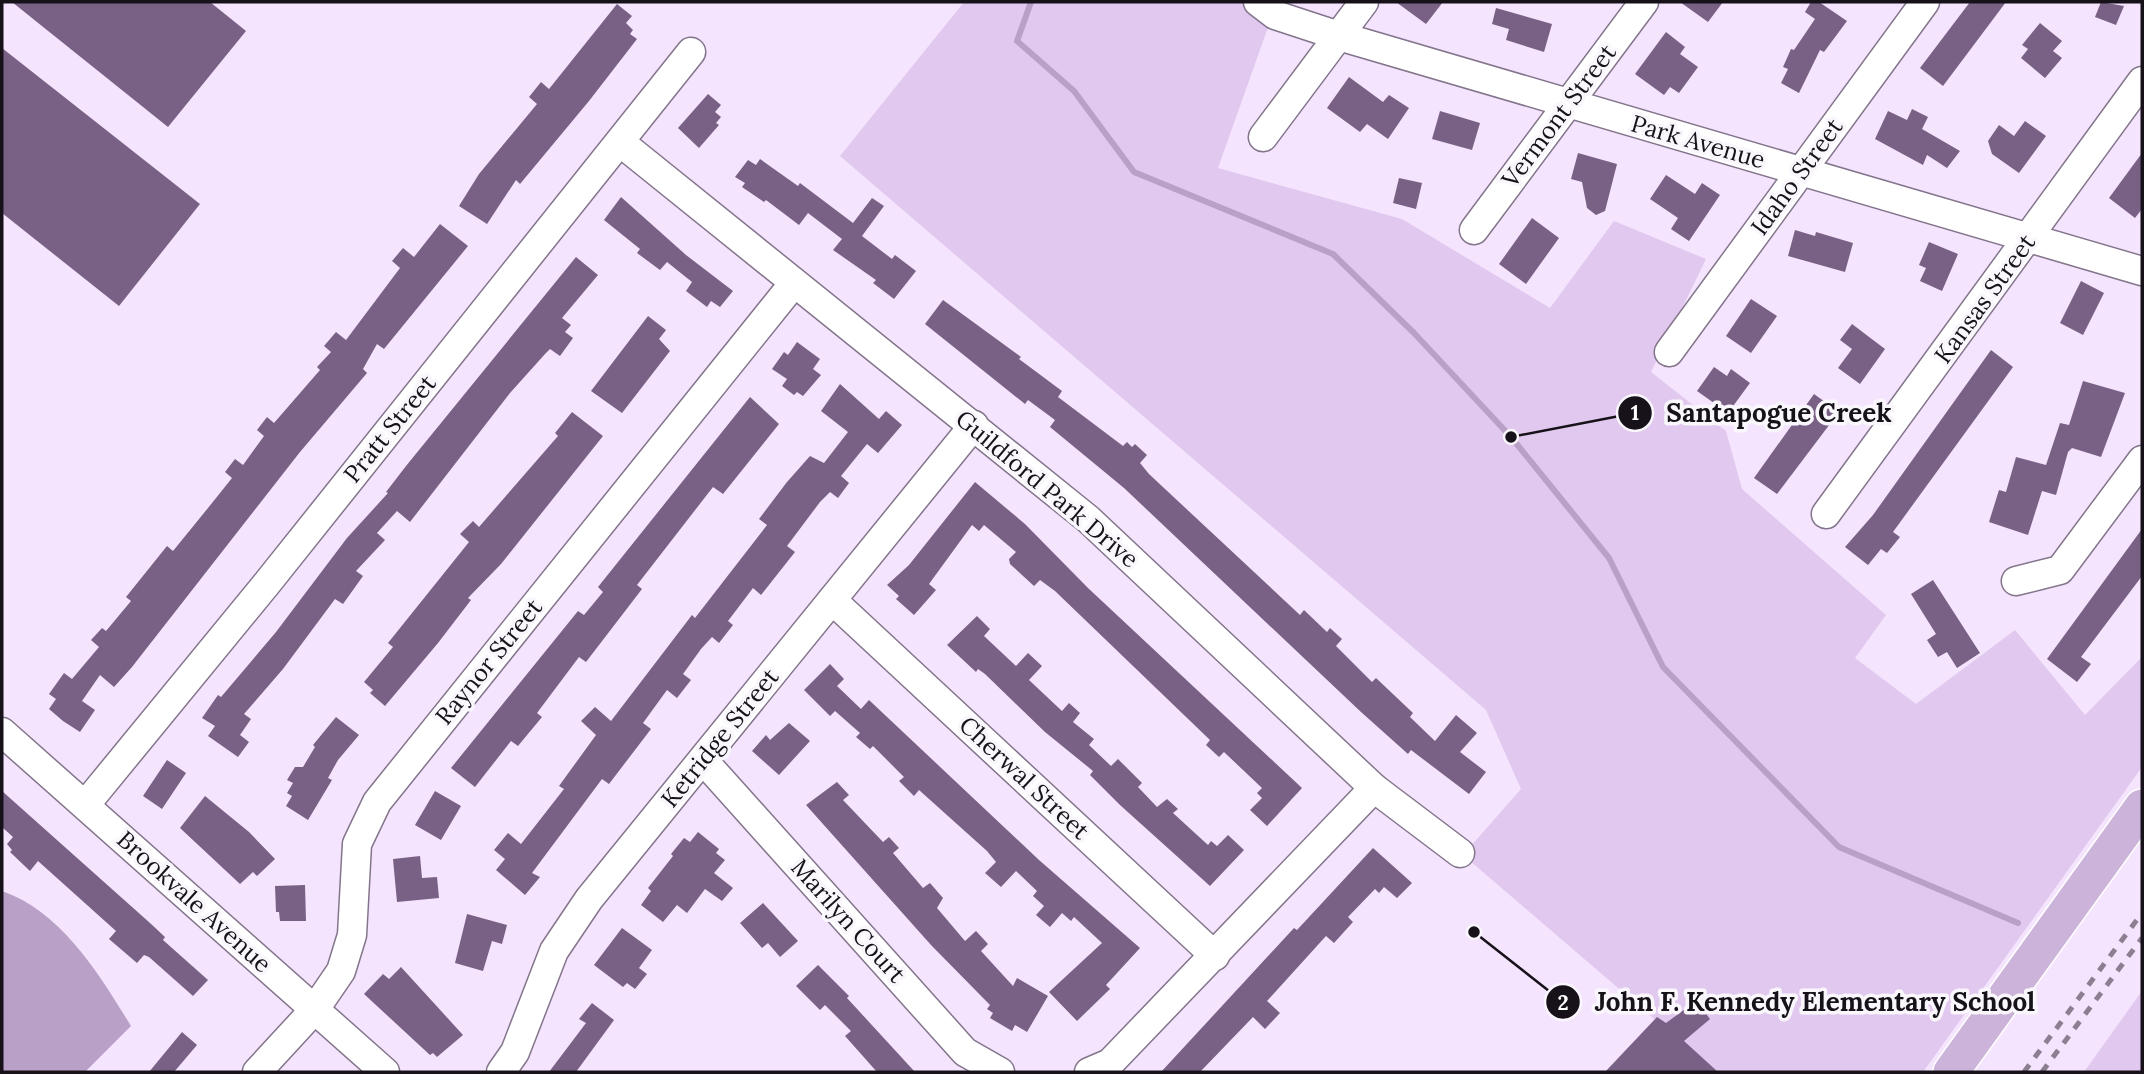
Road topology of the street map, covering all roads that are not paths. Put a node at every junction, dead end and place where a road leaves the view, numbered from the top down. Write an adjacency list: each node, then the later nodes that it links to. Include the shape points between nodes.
1 (1258, 2): 5 (street, Park Avenue, via 1275,15)
2 (1364, 2): 5 (street)
3 (1644, 2): 8 (street, Vermont Street)
4 (1925, 2): 11 (street, Idaho Street)
5 (1339, 36): 8 (street, Park Avenue); 9 (street)
6 (691, 52): 10 (street, Pratt Street)
7 (2142, 81): 13 (street, Kansas Street)
8 (1568, 104): 11 (street, Park Avenue); 12 (street, Vermont Street)
9 (1264, 137)
10 (620, 142): 15 (street, Guildford Park Drive); 25 (street, Pratt Street)
11 (1802, 172): 13 (street, Park Avenue); 16 (street, Idaho Street)
12 (1474, 230)
13 (2030, 238): 14 (street, Park Avenue); 19 (street, Kansas Street)
14 (2142, 271)
15 (794, 283): 17 (street, Guildford Park Drive); 29 (street, Raynor Street, via 377,802 357,844 352,935 341,971)
16 (1669, 352)
17 (974, 425): 21 (street, Ketridge Street); 24 (street, Guildford Park Drive, via 1088,519)
18 (2142, 460): 20 (street, via 2060,570)
19 (1826, 514)
20 (2016, 581)
21 (832, 600): 23 (street, Ketridge Street); 28 (street, Cherwal Street)
22 (2, 732): 25 (street, Brookvale Avenue)
23 (704, 760): 32 (street, Ketridge Street, via 589,899 554,951 515,1052); 33 (street, Marilyn Court, via 965,1052)
24 (1374, 788): 27 (street, Guildford Park Drive); 28 (street)
25 (86, 804): 29 (street, Brookvale Avenue)
26 (2142, 807): 35 (main road)
27 (1460, 853)
28 (1215, 957): 34 (street, via 1110,1063)
29 (315, 1009): 30 (street, Raynor Street); 31 (street, Brookvale Avenue)
30 (257, 1072)
31 (385, 1072)
32 (501, 1072)
33 (1000, 1072)
34 (1089, 1072)
35 (1951, 1072)

